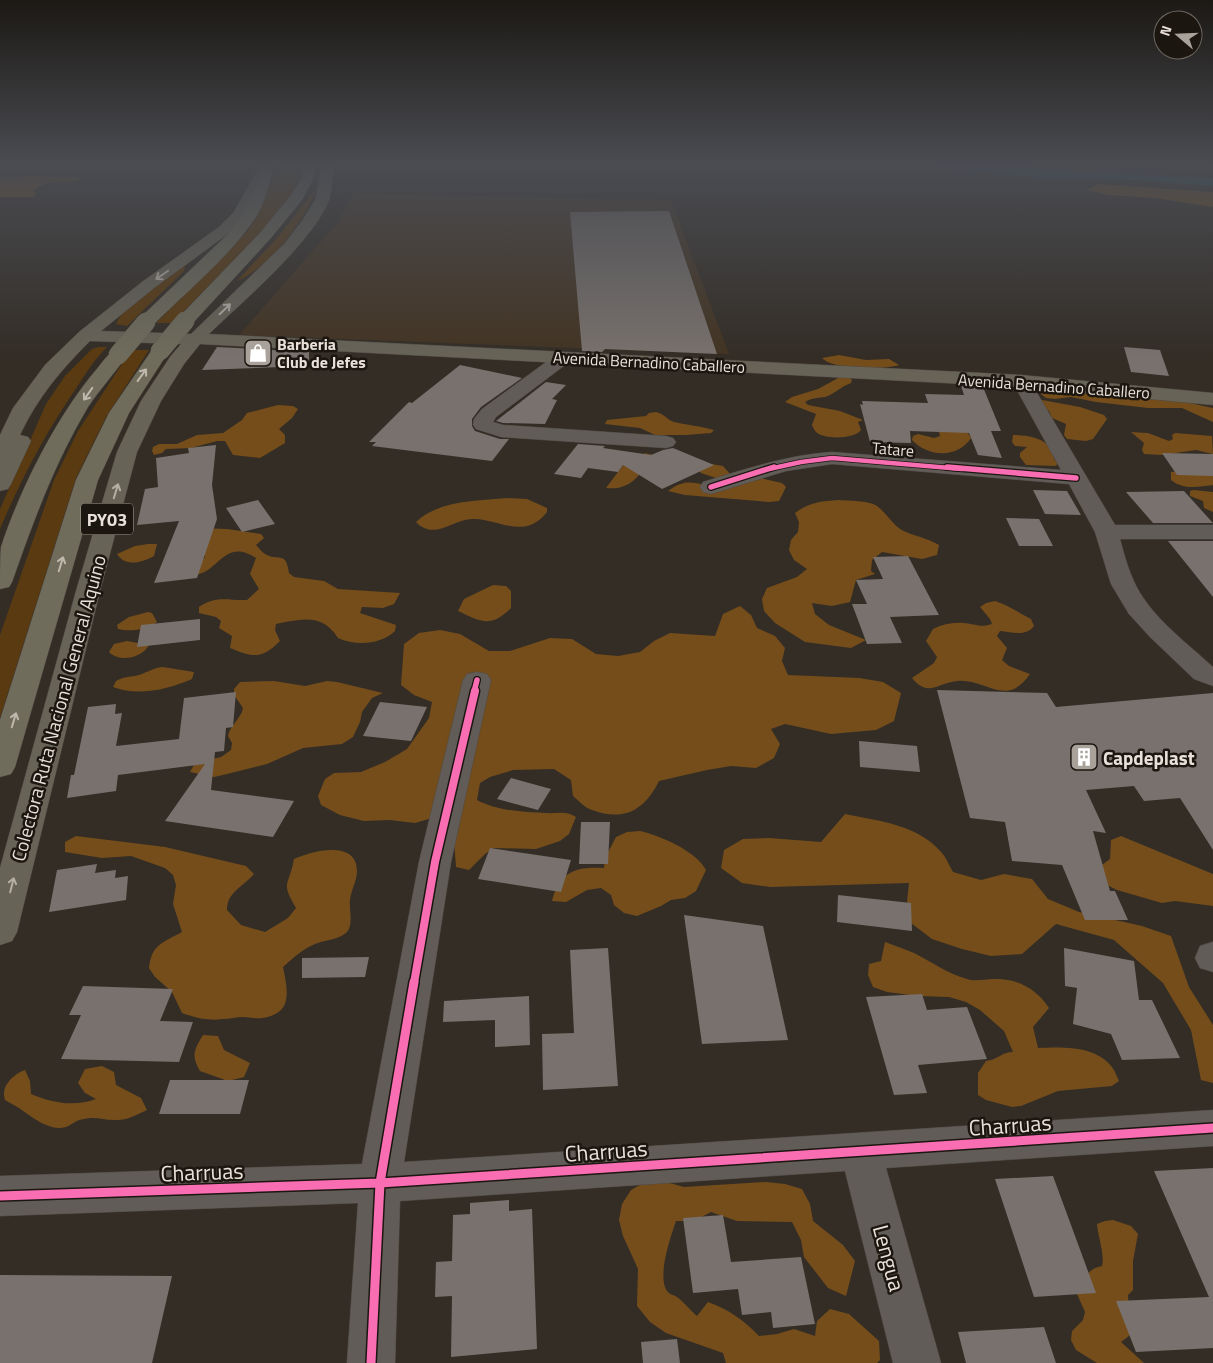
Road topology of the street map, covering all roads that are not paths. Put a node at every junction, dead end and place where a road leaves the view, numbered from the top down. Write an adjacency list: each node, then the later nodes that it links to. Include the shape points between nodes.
1 (224, 230): 6 (main road, one-way to 6, via 148,284)
2 (239, 230): 17 (highway, one-way to 17, bridge, via 146,322 86,397 34,490)
3 (270, 230): 5 (highway, PY03)
4 (303, 230): 5 (main road, Colectora Ruta Nacional General Aquino / PY03, one-way to 4, via 289,247)
5 (190, 330): 6 (main road, Avenida Bernadino Caballero); 7 (main road, Avenida Bernadino Caballero); 20 (highway, PY03, one-way to 5, bridge, via 87,480 102,444 135,385 160,351); 21 (main road, Colectora Ruta Nacional General Aquino / PY03, one-way to 5, via 127,452)
6 (91, 336): 11 (main road, via 37,386); 13 (main road, via 50,388 31,419)
7 (563, 358): 8 (main road, Avenida Bernadino Caballero); 10 (street, via 489,413 483,425 500,432)
8 (1021, 381): 9 (main road, Avenida Bernadino Caballero); 12 (street)
9 (1213, 399)
10 (666, 442)
11 (0, 456)
12 (1076, 478): 14 (street, Tatare, via 832,458 805,459 771,467); 15 (street)
13 (0, 484)
14 (711, 487)
15 (1107, 532): 16 (street); 18 (street, via 1124,586 1143,613)
16 (1213, 532)
17 (0, 582)
18 (1213, 678)
19 (477, 680): 24 (street, via 435,862)
20 (0, 766)
21 (0, 932)
22 (1213, 1128): 23 (street, Charruas)
23 (861, 1152): 24 (street, Charruas); 27 (street, Lengua)
24 (380, 1183): 25 (street, Charruas); 26 (street)
25 (0, 1196)
26 (371, 1363)
27 (917, 1363)

